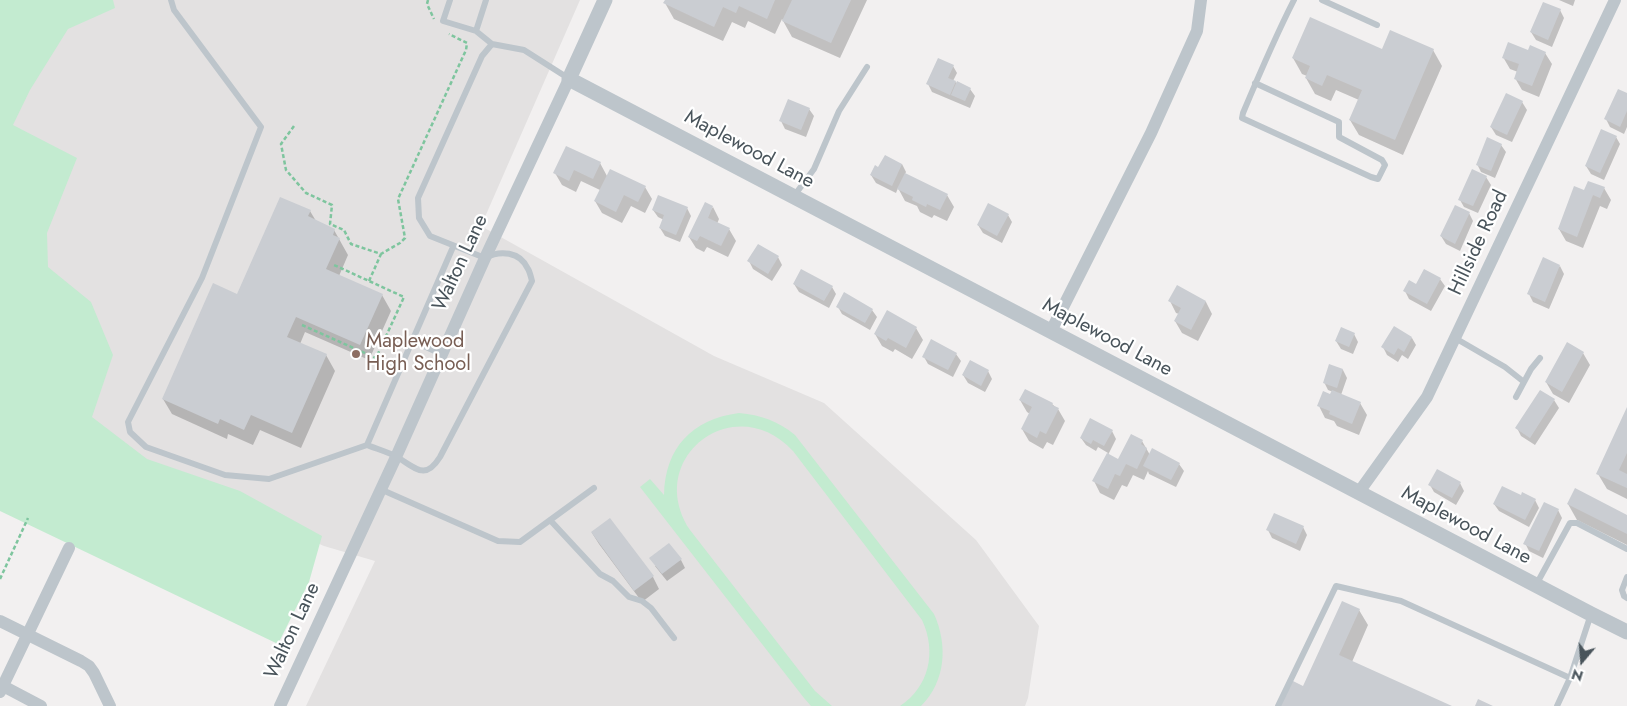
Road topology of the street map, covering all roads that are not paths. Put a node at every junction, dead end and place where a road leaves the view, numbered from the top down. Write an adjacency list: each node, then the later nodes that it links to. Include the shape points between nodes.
1 (171, 0): 25 (lane, via 174,10 261,127 202,278 128,422 130,432 146,447 225,475 269,480)
2 (450, 0): 10 (lane, via 443,20)
3 (486, 0): 10 (lane)
4 (605, 0): 13 (street, Walton Lane)
5 (1201, 0): 18 (street, via 1197,31 1155,125)
6 (1294, 0): 14 (lane)
7 (1322, 0): 9 (lane)
8 (1615, 0): 19 (street, Hillside Road)
9 (1377, 25)
10 (476, 31): 11 (lane)
11 (492, 44): 13 (lane, via 524,50); 16 (lane, via 482,56 418,198 419,218 430,236)
12 (867, 67): 15 (lane, via 839,112 814,169)
13 (569, 79): 15 (street, Maplewood Lane); 17 (street, Walton Lane)
14 (1255, 83): 14 (lane, via 1242,118 1378,179 1385,165 1382,160 1338,137 1339,122)
15 (794, 196): 18 (street, Maplewood Lane)
16 (454, 247): 17 (lane); 20 (lane)
17 (485, 258): 21 (street, Walton Lane); 26 (lane, via 494,253 508,252 528,268 532,281 434,467 417,470)
18 (1051, 331): 29 (street, Maplewood Lane)
19 (1455, 338): 23 (lane); 29 (street, Hillside Road, via 1427,397)
20 (412, 340): 21 (lane); 25 (lane)
21 (441, 354): 26 (street, Walton Lane)
22 (1540, 358): 23 (lane)
23 (1524, 382): 24 (lane)
24 (1516, 396)
25 (367, 445): 26 (lane)
26 (396, 457): 28 (street, Walton Lane)
27 (594, 488): 30 (lane)
28 (380, 490): 30 (lane, via 498,541 520,542); 46 (street, Walton Lane)
29 (1359, 492): 34 (street, Maplewood Lane)
30 (550, 520): 41 (lane, via 600,574 613,580 629,597 651,608)
31 (70, 548): 40 (street)
32 (1627, 549): 34 (lane, via 1578,523 1570,523)
33 (1627, 577): 35 (lane)
34 (1536, 585): 37 (street, Maplewood Lane)
35 (1625, 588): 36 (lane, via 1622,590)
36 (1627, 598)
37 (1591, 614): 39 (street, Maplewood Lane); 42 (lane)
38 (0, 621): 40 (street)
39 (1627, 632)
40 (28, 635): 43 (street); 45 (street, via 89,666)
41 (674, 638)
42 (1570, 678): 47 (lane, via 1401,601 1336,586); 48 (lane)
43 (1, 689): 44 (street)
44 (41, 706)
45 (110, 706)
46 (280, 706)
47 (1278, 706)
48 (1557, 706)

